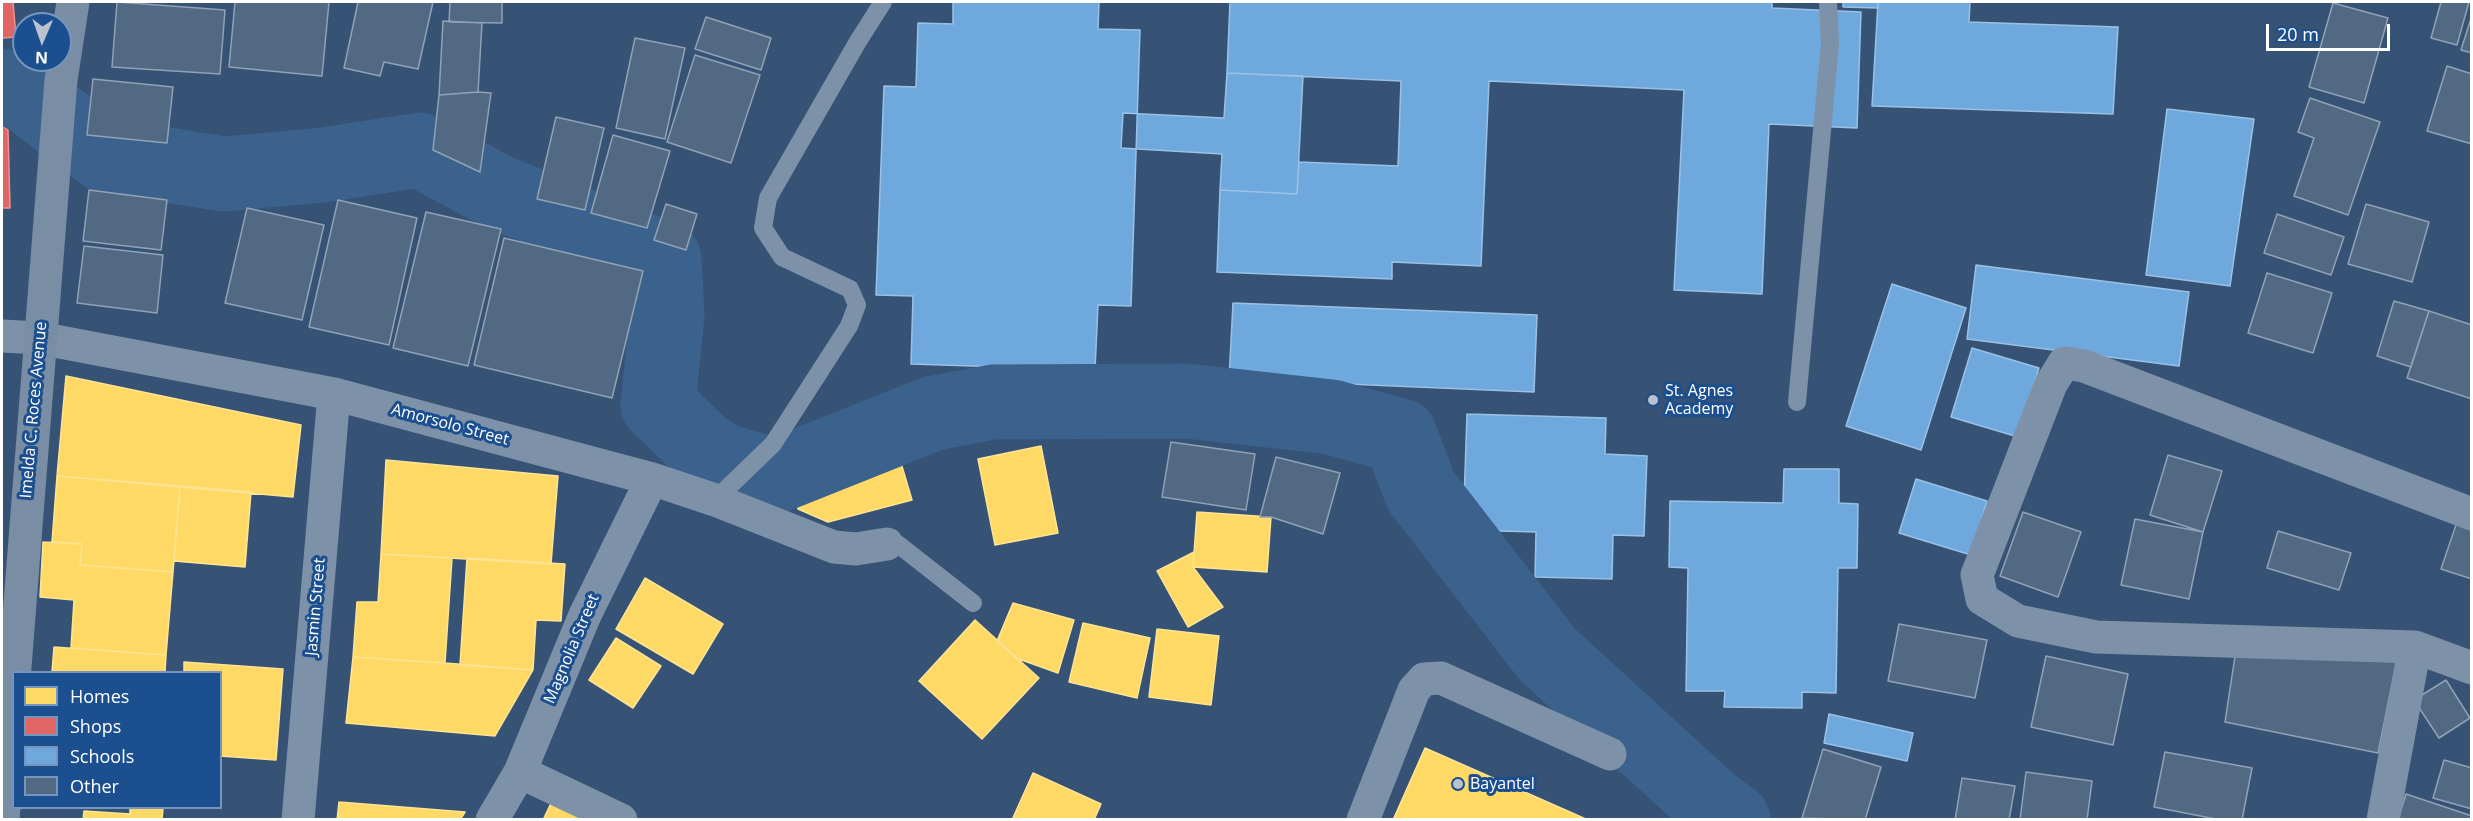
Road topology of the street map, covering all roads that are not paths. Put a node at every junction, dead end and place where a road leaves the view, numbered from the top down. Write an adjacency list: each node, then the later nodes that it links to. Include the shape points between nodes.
1 (73, 2): 5 (main road, Imelda C. Roces Avenue, via 61,80)
2 (883, 2): 9 (lane, via 768,198 763,228 782,256 850,289 857,305 849,326 773,444)
3 (1828, 2): 7 (lane, via 1830,44)
4 (2, 336): 5 (street, Amorsolo Street)
5 (39, 338): 6 (street, Amorsolo Street); 15 (main road, Imelda C. Roces Avenue)
6 (334, 394): 8 (street, Amorsolo Street); 20 (street, Jasmin Street)
7 (1797, 402)
8 (652, 479): 9 (street, Amorsolo Street); 18 (street, Magnolia Street, via 585,615)
9 (725, 489): 11 (street, Amorsolo Street, via 834,547 856,549)
10 (2472, 514): 13 (street, via 2084,366 2064,363 2051,384 1977,575 1982,599 2018,621 2096,637)
11 (887, 544): 12 (lane, via 899,545)
12 (973, 603)
13 (2415, 647): 14 (street); 24 (street)
14 (2472, 668)
15 (14, 671)
16 (12, 699): 19 (main road, Imelda C. Roces Avenue)
17 (1610, 754): 23 (street, via 1441,678 1424,679 1414,690)
18 (520, 772): 21 (street, Magnolia Street); 22 (street)
19 (3, 819)
20 (298, 819)
21 (492, 819)
22 (621, 819)
23 (1363, 819)
24 (2383, 819)

